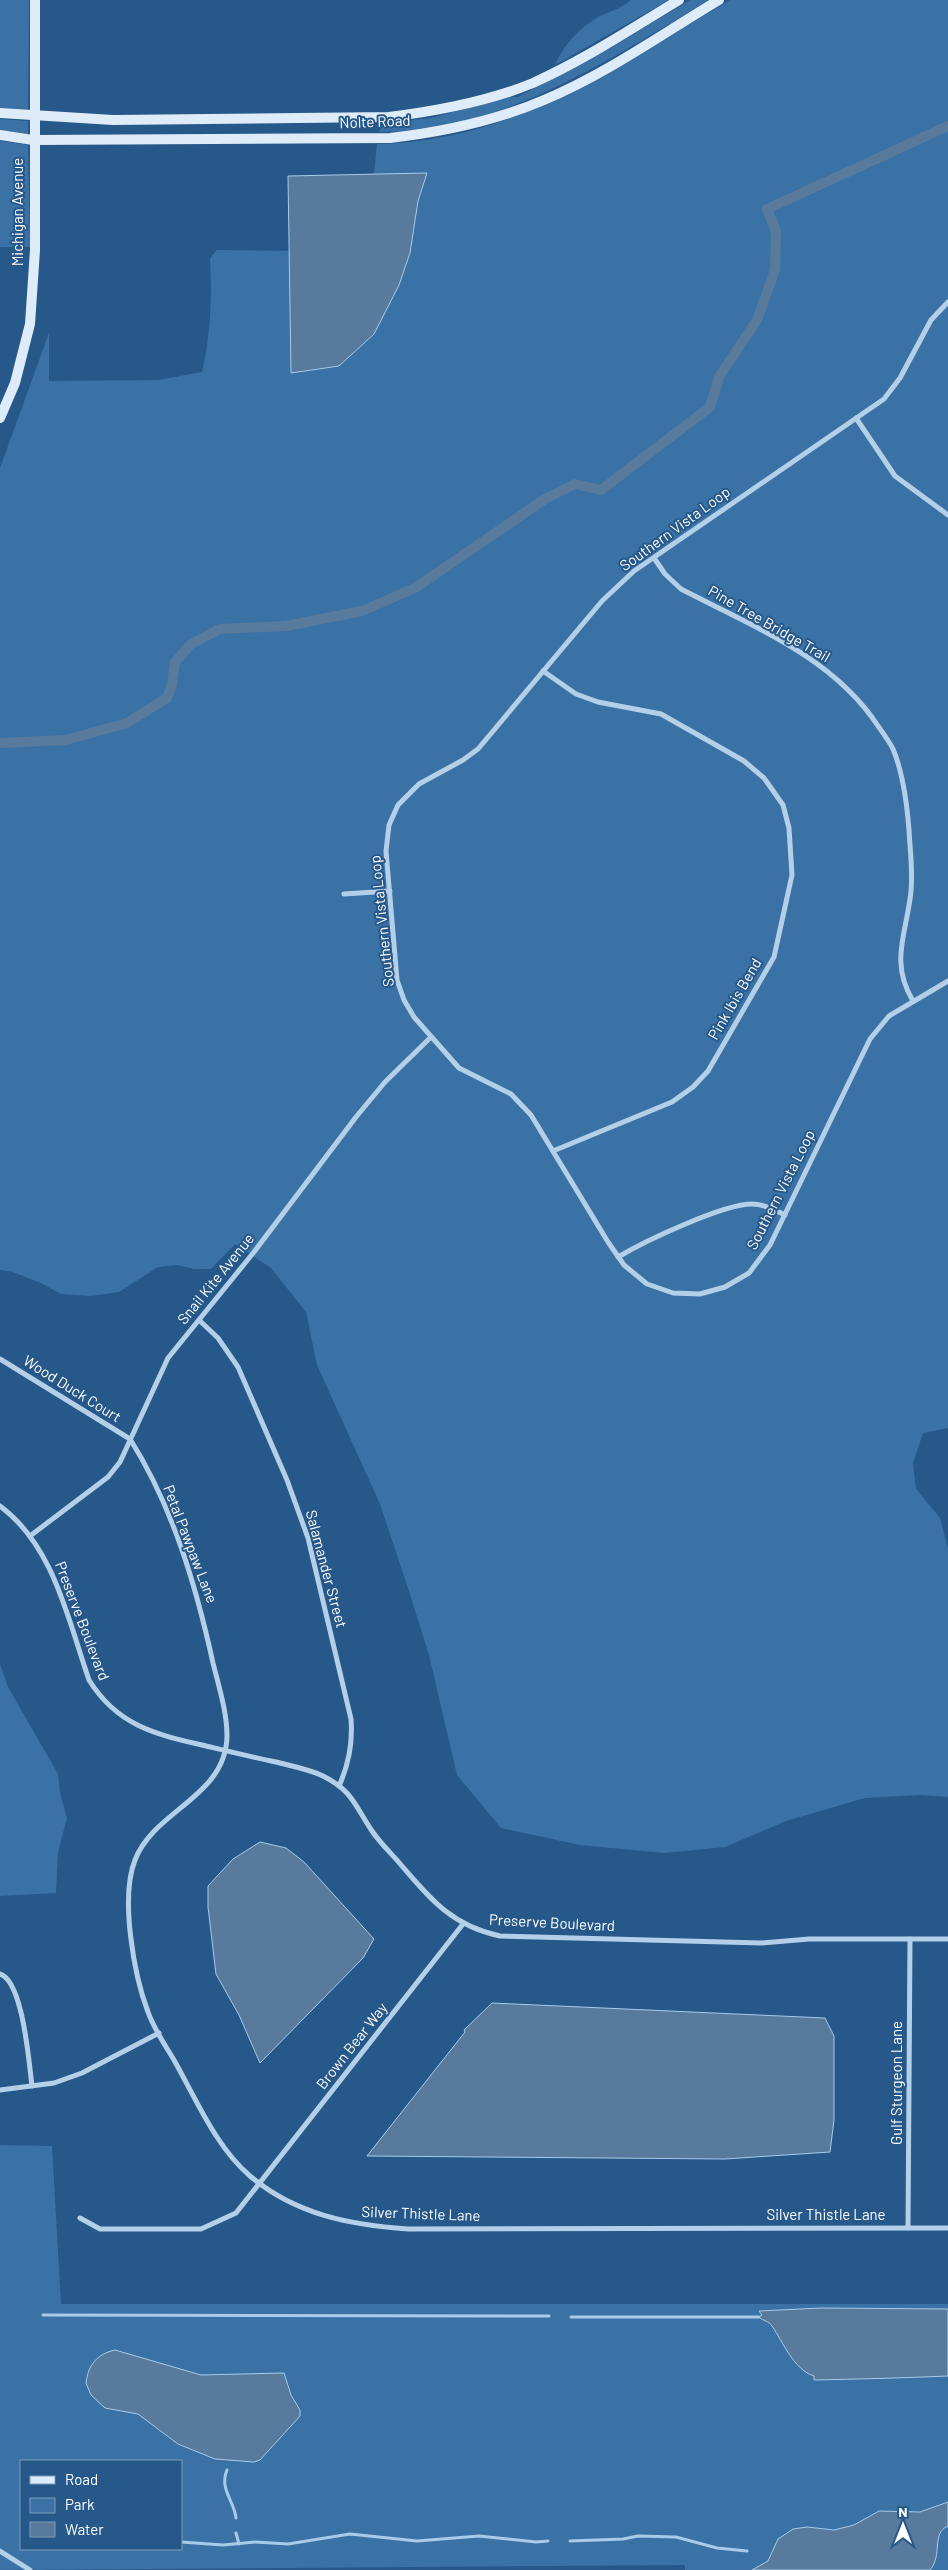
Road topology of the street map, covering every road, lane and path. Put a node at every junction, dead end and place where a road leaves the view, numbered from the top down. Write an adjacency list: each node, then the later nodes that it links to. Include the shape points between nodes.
1 (34, 0): 5 (street, Michigan Avenue)
2 (678, 0): 5 (street, Nolte Road, via 610,42 532,83 430,112 389,117 113,120)
3 (720, 0): 7 (street, Nolte Road, via 595,75 545,100 489,120 432,133 390,138)
4 (0, 113): 5 (street, Nolte Road)
5 (33, 116): 7 (street, Michigan Avenue)
6 (0, 136): 7 (street, Nolte Road)
7 (33, 140): 9 (street, Michigan Avenue, via 35,250 30,324 15,383)
8 (948, 302): 10 (street, Southern Vista Loop, via 931,320 900,378 884,399)
9 (0, 418)
10 (856, 418): 11 (street, via 895,476); 12 (street, Southern Vista Loop)
11 (948, 515)
12 (654, 558): 13 (street, Southern Vista Loop, via 634,571 602,601); 17 (street, Pine Tree Bridge Trail, via 681,589 811,658 847,686 892,748 907,802 911,890 900,950 900,969 904,986)
13 (543, 671): 14 (street, Southern Vista Loop, via 478,749 419,784 398,805 388,825 386,851); 19 (street, Pink Ibis Bend, via 576,694 598,702 661,714 744,761 764,778 783,805 789,828 792,875 774,957 708,1071 672,1102)
14 (390, 891): 15 (street); 18 (street, Southern Vista Loop, via 397,980 407,1006)
15 (344, 894)
16 (948, 981): 17 (street, Southern Vista Loop)
17 (913, 1001): 20 (street, Southern Vista Loop, via 889,1016 870,1038)
18 (431, 1037): 19 (street, Southern Vista Loop, via 458,1068 511,1094 531,1115); 22 (street, Snail Kite Avenue, via 385,1082 356,1117)
19 (553, 1151): 21 (street, Southern Vista Loop)
20 (785, 1215): 21 (street, via 764,1205 724,1209); 21 (street, Southern Vista Loop, via 770,1245 749,1274 725,1287 700,1294 673,1293 647,1284)
21 (618, 1257)
22 (199, 1320): 24 (street, Snail Kite Avenue, via 168,1358); 28 (street, Salamander Street, via 218,1338 238,1367 287,1480 308,1538 351,1719 352,1739 347,1767)
23 (0, 1359): 24 (street, Wood Duck Court)
24 (130, 1440): 26 (street, Snail Kite Avenue, via 120,1462 108,1477); 27 (street, Petal Pawpaw Lane, via 144,1461 174,1528 198,1596 224,1710)
25 (0, 1506): 26 (street, Preserve Boulevard)
26 (30, 1536): 27 (street, Preserve Boulevard, via 41,1550 52,1575 89,1680 100,1697 136,1726 158,1735)
27 (225, 1750): 28 (street, Preserve Boulevard, via 323,1776); 33 (street, Silver Thistle Lane, via 215,1777 196,1796 158,1824 142,1844 129,1879 127,1897 139,1982 148,2014)
28 (339, 1786): 29 (street, Preserve Boulevard, via 361,1809 372,1831 429,1897 450,1917)
29 (463, 1924): 30 (street, Preserve Boulevard, via 500,1936 761,1943 809,1939); 36 (street, Brown Bear Way)
30 (910, 1939): 31 (street, Preserve Boulevard); 38 (street, Gulf Sturgeon Lane)
31 (948, 1940)
32 (0, 1974): 34 (street, via 13,1984)
33 (159, 2033): 34 (street, via 82,2073 54,2083); 36 (street, Silver Thistle Lane, via 228,2154)
34 (32, 2086): 35 (street)
35 (0, 2090)
36 (261, 2183): 37 (street, Brown Bear Way, via 236,2213 201,2229 100,2229); 38 (street, Silver Thistle Lane, via 289,2202 362,2226 408,2229)
37 (80, 2218)
38 (908, 2228): 39 (street, Silver Thistle Lane)
39 (948, 2228)
40 (0, 2551): 41 (street)
41 (30, 2570)

